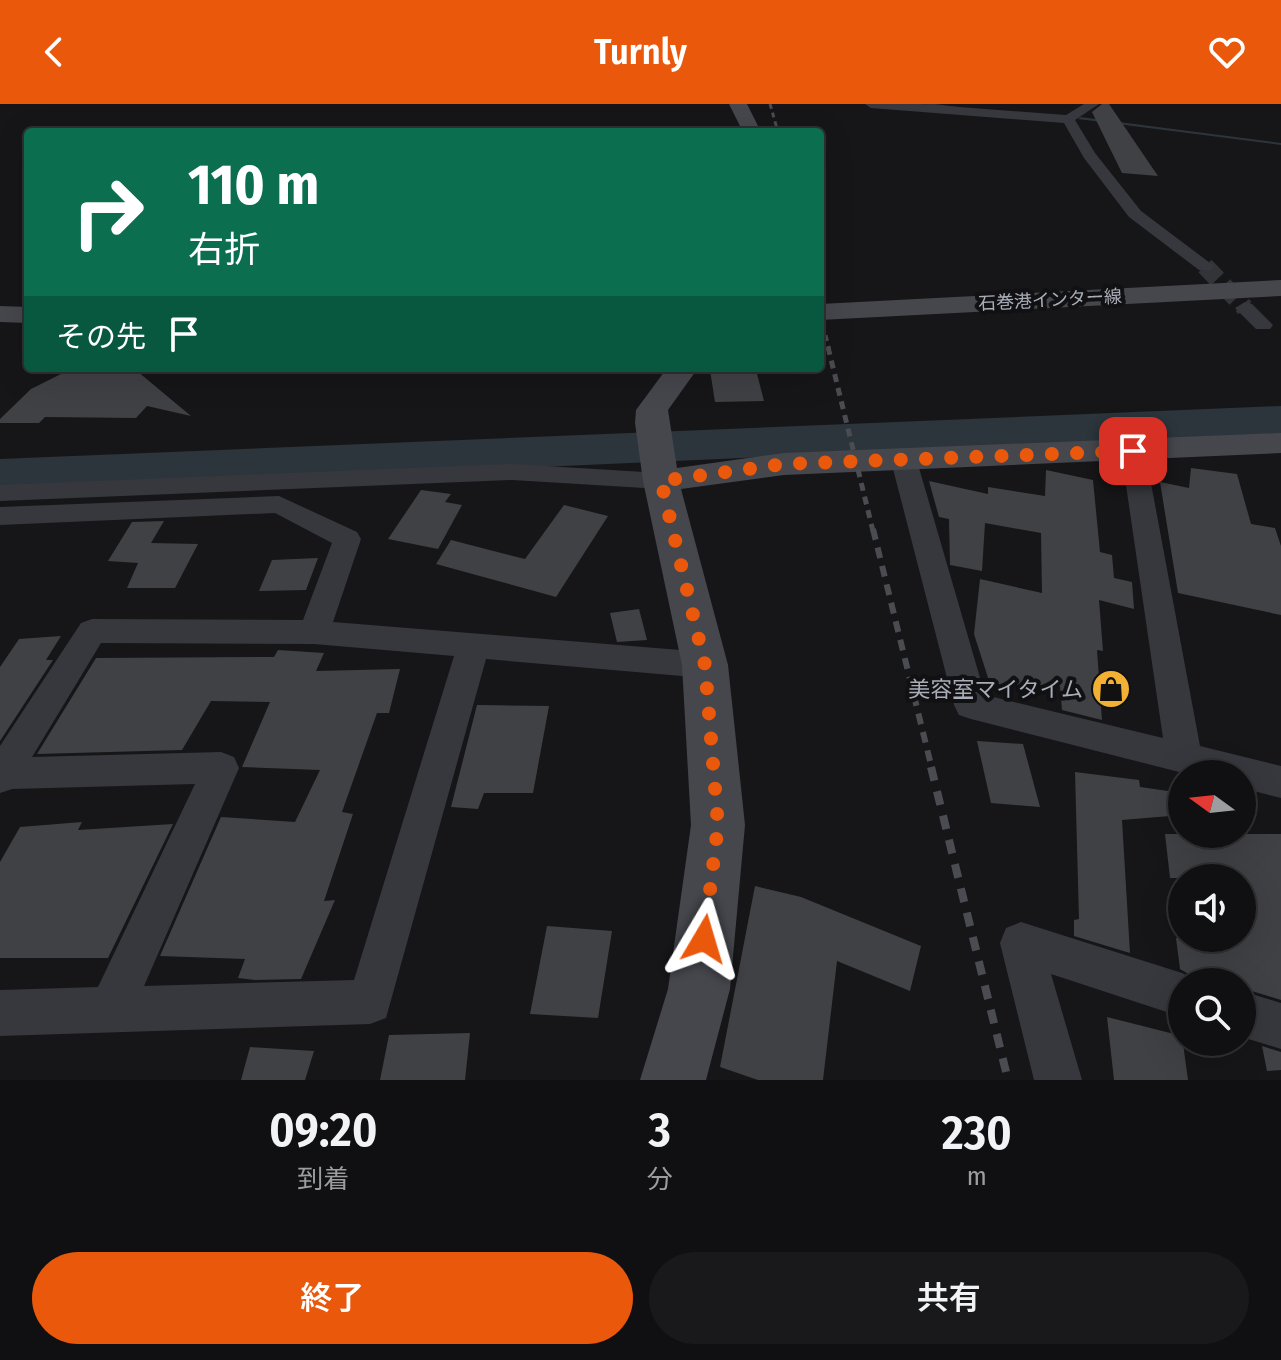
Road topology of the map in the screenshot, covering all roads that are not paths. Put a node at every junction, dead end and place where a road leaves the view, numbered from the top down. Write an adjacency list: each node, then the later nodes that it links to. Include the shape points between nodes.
1 (738, 104): 5 (street)
2 (871, 104): 4 (street)
3 (1093, 104): 4 (street)
4 (1068, 119): 6 (street, via 1135,214)
5 (750, 128)
6 (1205, 266)
7 (1281, 276): 9 (street, 石巻港インター線)
8 (1281, 288): 9 (street, 石巻港インター線)
9 (962, 298): 10 (street, 石巻港インター線); 12 (street, 石巻港インター線)
10 (824, 299)
11 (1245, 308): 15 (street)
12 (824, 312)
13 (0, 314): 14 (street)
14 (24, 315)
15 (1263, 325)
16 (0, 327): 17 (street)
17 (24, 329)
18 (680, 372): 21 (street, via 652,410)
19 (1281, 443): 20 (street)
20 (1133, 451): 22 (street); 28 (street)
21 (657, 457): 22 (street, via 784,464); 23 (street, via 512,472); 27 (street)
22 (904, 461): 28 (street, via 971,705)
23 (0, 493)
24 (0, 516): 25 (street, via 279,504 347,539)
25 (314, 632): 26 (street); 29 (street, via 92,631)
26 (474, 644): 27 (street); 32 (street, via 370,1002)
27 (705, 665): 36 (street, via 718,825 699,989)
28 (1184, 757): 30 (street)
29 (1, 775): 32 (street, via 221,768)
30 (1281, 782)
31 (1168, 990): 37 (street, via 1021,943)
32 (112, 1008): 33 (street)
33 (0, 1013)
34 (1256, 1018): 35 (street)
35 (1281, 1026)
36 (673, 1080)
37 (1058, 1080)

